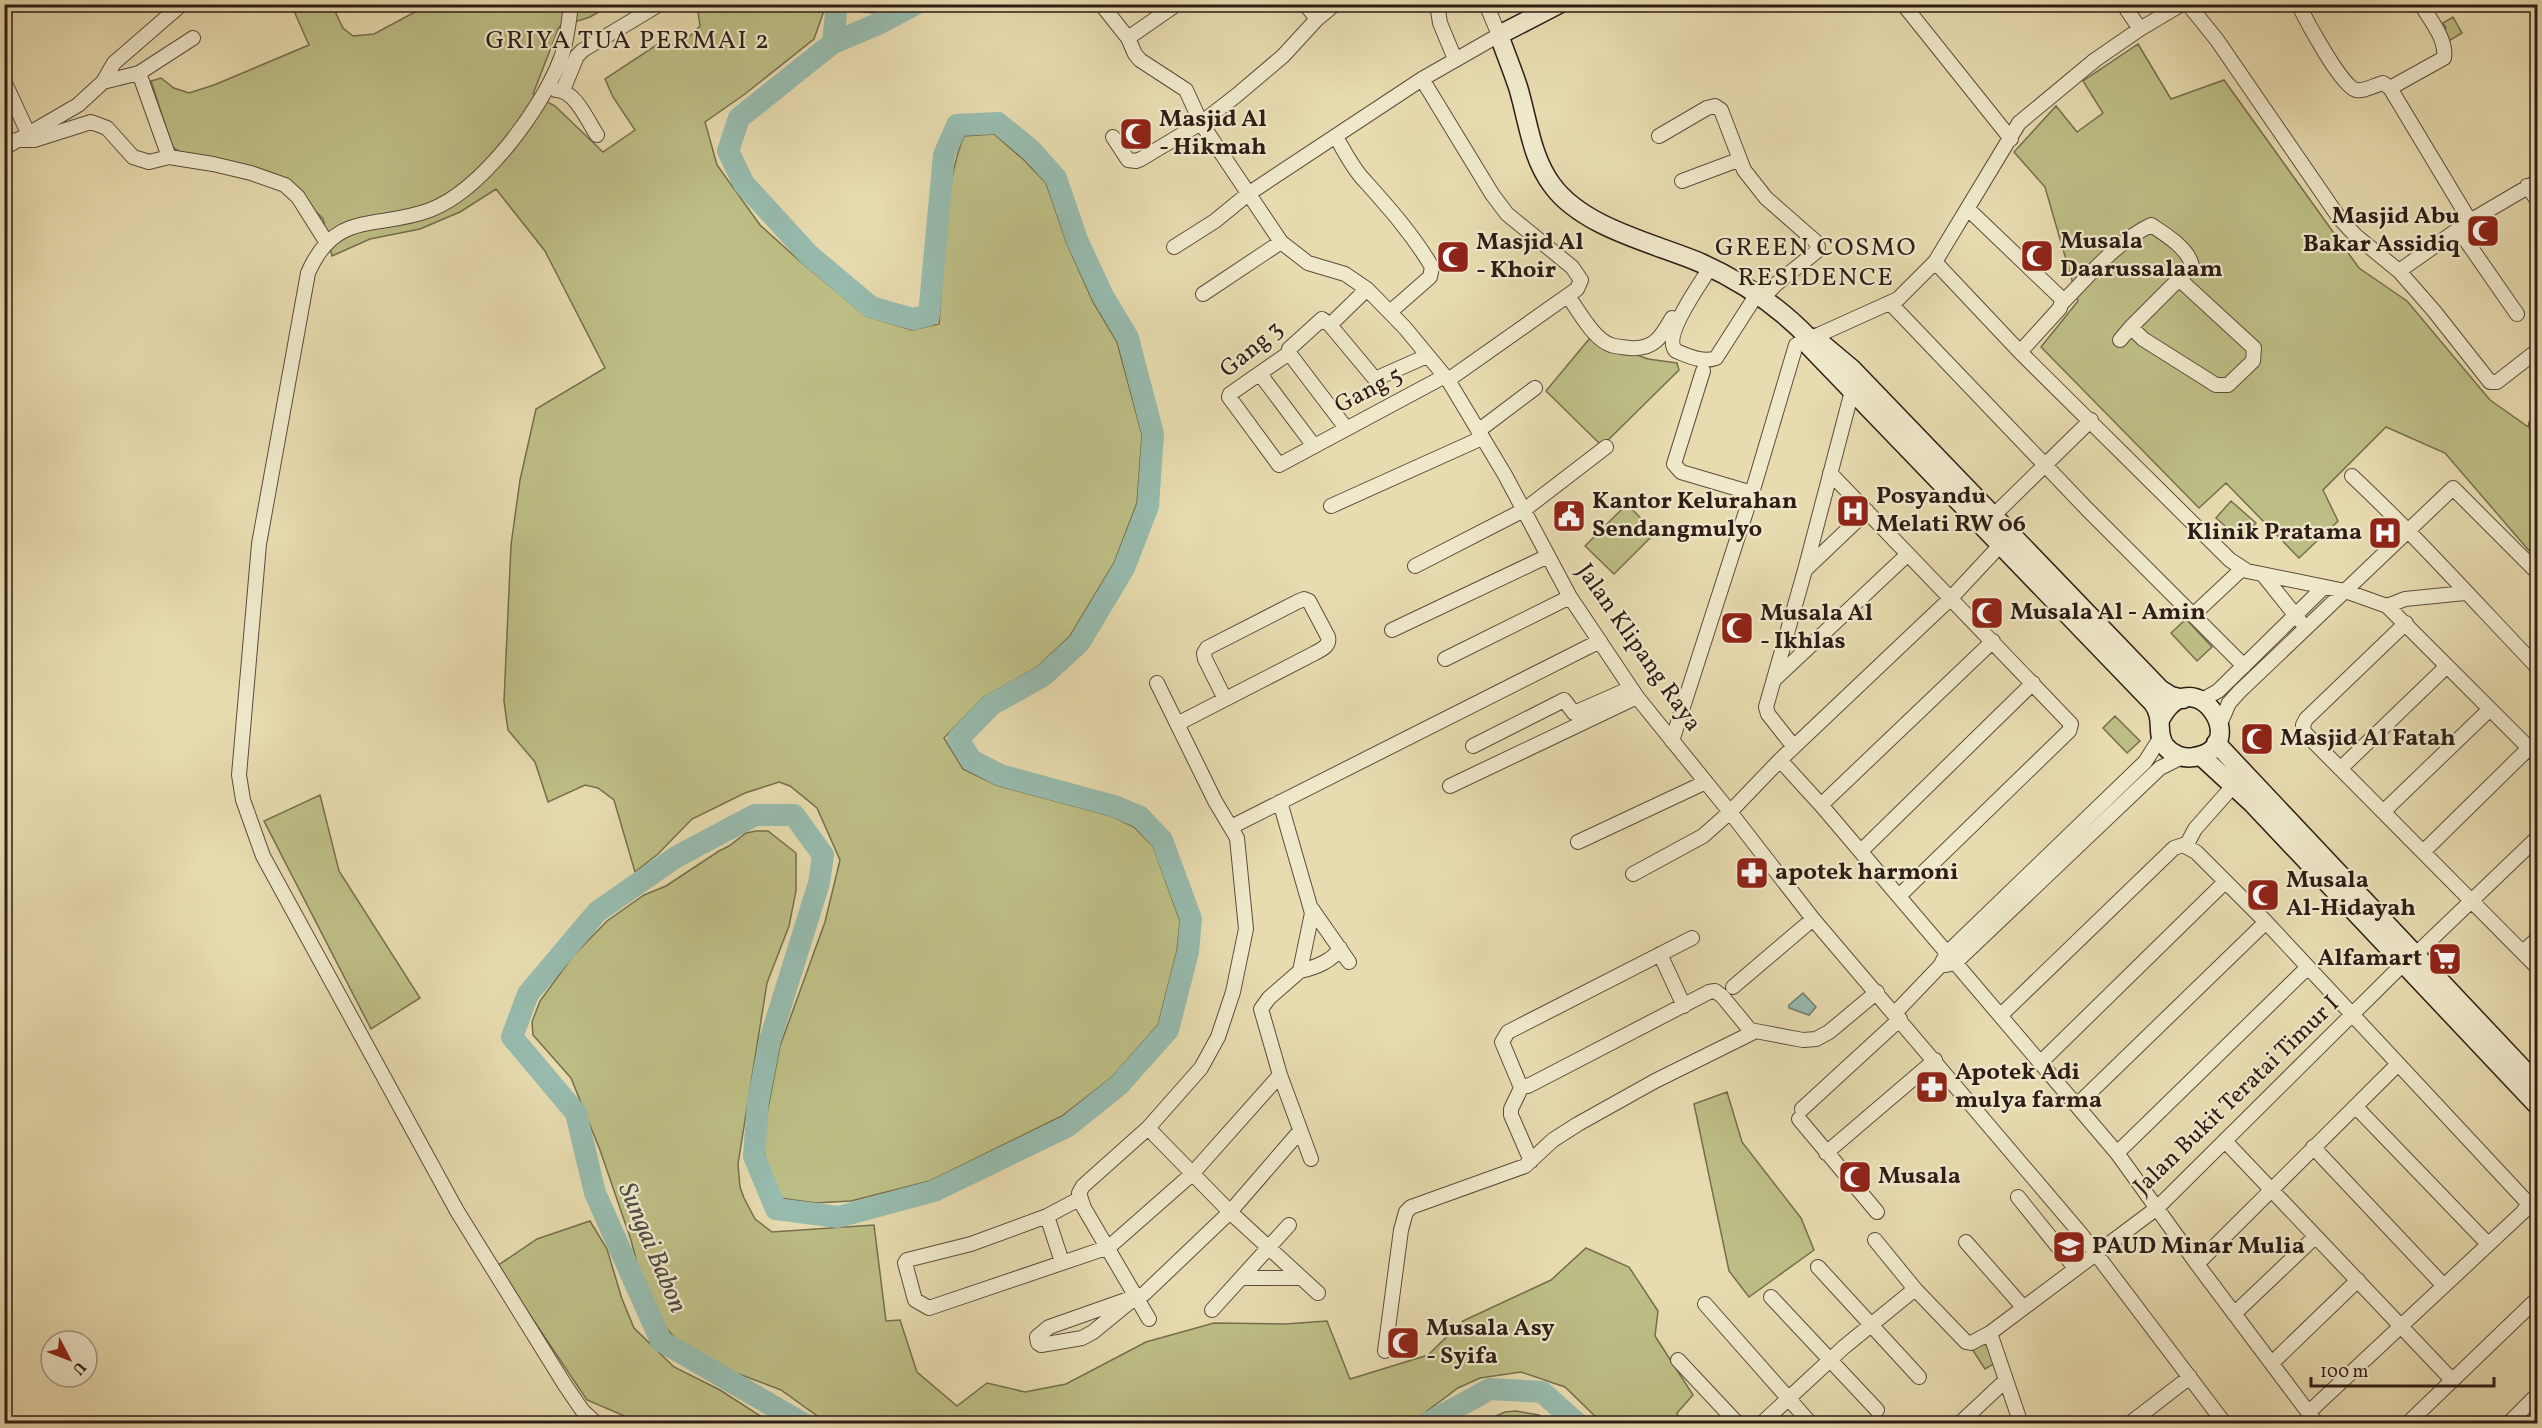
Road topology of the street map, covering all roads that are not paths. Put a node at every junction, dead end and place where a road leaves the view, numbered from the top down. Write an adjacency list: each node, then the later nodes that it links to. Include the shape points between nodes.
1 (571, 4): 29 (street, via 560,58)
2 (660, 4): 28 (street, via 583,50)
3 (1101, 4): 21 (street, Jalan Klipang Raya)
4 (1177, 4): 21 (street)
5 (1305, 4): 17 (street)
6 (1335, 4): 17 (street)
7 (1437, 4): 22 (street, via 1440,23)
8 (1486, 4): 19 (street)
9 (1559, 4): 19 (main road)
10 (1903, 4): 35 (street)
11 (2123, 4): 18 (street)
12 (2181, 4): 18 (street)
13 (2188, 4): 50 (street, via 2340,219)
14 (2298, 4): 27 (street, via 2339,73 2353,89 2383,83)
15 (2421, 4): 27 (street, via 2442,40 2444,58)
16 (179, 5): 26 (street, via 114,63)
17 (1317, 19): 30 (street, via 1283,56)
18 (2140, 29): 35 (street, via 2030,113)
19 (1499, 35): 22 (street); 49 (main road, via 1532,142 1553,187 1596,221)
20 (193, 38): 23 (street)
21 (1128, 38): 30 (street, Jalan Klipang Raya, via 1140,60 1186,90)
22 (1455, 59): 24 (street)
23 (139, 74): 26 (street); 37 (street)
24 (1422, 79): 34 (street); 54 (street, Gang 5, via 1508,214 1580,276 1581,283)
25 (4, 81): 36 (street)
26 (102, 82): 36 (street, via 78,105)
27 (2390, 88): 44 (street)
28 (563, 90): 29 (street); 31 (street)
29 (545, 91): 46 (street, via 503,151 470,185 450,199 430,210 354,225)
30 (1201, 123): 33 (street, via 1136,161 1126,158); 41 (street, Jalan Klipang Raya)
31 (597, 135)
32 (1659, 136): 38 (street, via 1715,106 1721,110)
33 (1113, 137)
34 (1336, 137): 41 (street); 58 (street, via 1364,181 1416,240 1432,267 1430,277)
35 (2011, 139): 43 (street)
36 (16, 140): 37 (street, via 34,140 91,122 107,128 134,157 149,162)
37 (168, 157): 46 (street, via 222,166 285,185 298,197)
38 (1738, 159): 39 (street); 55 (street, via 1766,198 1818,247)
39 (1682, 181)
40 (2532, 184): 42 (street); 44 (street)
41 (1248, 194): 45 (street, Jalan Klipang Raya); 47 (street)
42 (2538, 201)
43 (1968, 209): 48 (street); 56 (street, via 2061,297)
44 (2464, 225): 50 (street); 59 (street)
45 (1281, 242): 52 (street, Jalan Klipang Raya, via 1308,263 1345,274); 53 (street)
46 (327, 243): 241 (street, via 315,257 301,302 259,544 240,758 243,800 263,856 457,1211 565,1385)
47 (1174, 247)
48 (1935, 262): 57 (street); 65 (street)
49 (1706, 266): 54 (street, via 1660,339 1645,348 1607,343 1588,326); 55 (main road); 55 (street, via 1673,335 1671,343 1676,351 1699,360 1716,358)
50 (2398, 271): 64 (street, via 2490,382 2494,383)
51 (2179, 279): 56 (street, via 2192,266 2191,260 2151,225 2136,232); 61 (street); 61 (street, via 2254,348 2253,361 2228,385 2216,385 2143,339)
52 (1367, 290): 58 (street, Jalan Klipang Raya); 60 (street, Gang 3)
53 (1203, 294)
54 (1568, 296): 70 (street, Gang 5)
55 (1760, 296): 62 (main road)
56 (2062, 303): 65 (street)
57 (1891, 304): 62 (street); 79 (street)
58 (1390, 312): 67 (street, Jalan Klipang Raya)
59 (2517, 314)
60 (1330, 325): 66 (street, Gang 3, via 1322,319); 67 (street, via 1375,379)
61 (2131, 327): 63 (street)
62 (1809, 338): 72 (main road, via 1808,345); 73 (main road, via 1815,338 1852,369); 82 (street, via 1796,345)
63 (2120, 340)
64 (2538, 350)
65 (2020, 352): 74 (street)
66 (1289, 353): 69 (street, Gang 3); 75 (street)
67 (1427, 356): 70 (street, Jalan Klipang Raya)
68 (1703, 371): 82 (street, via 1674,464 1681,472)
69 (1260, 374): 77 (street); 77 (street, Gang 3, via 1230,397 1279,465)
70 (1446, 378): 75 (street, Gang 5); 76 (street, Jalan Klipang Raya)
71 (1535, 388): 76 (street)
72 (1852, 391): 73 (main road); 80 (street)
73 (1880, 410): 86 (main road); 88 (main road)
74 (2091, 420): 79 (street); 92 (street)
75 (1346, 428): 77 (street, Gang 5)
76 (1480, 435): 83 (street); 84 (street, Jalan Klipang Raya)
77 (1314, 446)
78 (1606, 447): 84 (street)
79 (2045, 464): 86 (street); 102 (street)
80 (1830, 473): 85 (street); 93 (street)
81 (2352, 476): 87 (street)
82 (1752, 493): 125 (street)
83 (1331, 506)
84 (1524, 510): 90 (street, Jalan Klipang Raya); 91 (street)
85 (1867, 511): 89 (street); 93 (street)
86 (1994, 515): 88 (main road)
87 (2409, 530): 94 (street, via 2453,488); 97 (street); 98 (street)
88 (2006, 539): 100 (street); 118 (main road, via 2160,689); 121 (main road, via 2153,703)
89 (1908, 554): 100 (street); 113 (street)
90 (1548, 556): 99 (street, Jalan Klipang Raya); 106 (street)
91 (1415, 566)
92 (2242, 569): 95 (street); 102 (street)
93 (1805, 570): 113 (street)
94 (2538, 573)
95 (2264, 576): 96 (street); 103 (street)
96 (2324, 587): 97 (street); 103 (street)
97 (2345, 591): 101 (street); 105 (street)
98 (2465, 593): 101 (street, via 2405,599); 112 (street)
99 (1570, 597): 107 (street, Jalan Klipang Raya); 109 (street)
100 (1951, 598): 108 (street); 128 (street)
101 (2387, 606): 104 (street)
102 (2193, 615): 110 (street)
103 (2295, 615): 105 (street); 110 (street)
104 (2406, 623): 111 (street); 133 (street, via 2303,722 2305,735)
105 (2307, 628): 123 (street, via 2229,703)
106 (1392, 630)
107 (1600, 641): 116 (street, Jalan Klipang Raya); 137 (street)
108 (1993, 641): 115 (street); 138 (street)
109 (1445, 659)
110 (2244, 666): 119 (street, via 2218,691)
111 (2446, 667): 120 (street); 133 (street)
112 (2538, 668)
113 (1773, 681): 128 (street, via 1767,711)
114 (1157, 683): 122 (street)
115 (2033, 683): 145 (street); 149 (street, via 2069,721 2070,729)
116 (1634, 692): 125 (street, Jalan Klipang Raya); 127 (street, via 1574,713 1564,700); 136 (street)
117 (1225, 699): 117 (street, via 1326,645 1328,637 1309,601 1297,602 1207,648 1205,659); 122 (street)
118 (2183, 699): 119 (main road); 121 (main road, via 2166,709)
119 (2202, 700): 123 (main road, via 2211,706)
120 (2489, 710): 129 (street); 140 (street)
121 (2161, 718): 124 (main road)
122 (1177, 724): 141 (street)
123 (2220, 724): 126 (main road)
124 (2161, 737): 131 (main road, via 2172,753); 160 (street, via 2145,762)
125 (1672, 741): 134 (street, Jalan Klipang Raya)
126 (2216, 743): 130 (main road); 152 (main road)
127 (1473, 746)
128 (1794, 747): 132 (street)
129 (2533, 753): 146 (street)
130 (2201, 756): 131 (main road); 135 (main road)
131 (2182, 757): 160 (street, via 2160,768)
132 (1780, 760): 138 (street); 139 (street)
133 (2342, 768): 140 (street)
134 (1706, 782): 139 (street, Jalan Klipang Raya); 143 (street)
135 (2234, 785): 144 (street); 152 (main road)
136 (1450, 786)
137 (1280, 802): 141 (street); 151 (street)
138 (1821, 805): 145 (street)
139 (1730, 812): 147 (street, via 1703,836); 153 (street, Jalan Klipang Raya)
140 (2383, 812): 146 (street)
141 (1231, 827): 182 (street, via 1239,850 1246,929 1233,992 1218,1037 1201,1068)
142 (2538, 837): 150 (street, Jalan Bukit Teratai Timur I)
143 (1578, 842)
144 (2182, 846): 148 (street, via 2196,852); 169 (street)
145 (1861, 851): 149 (street)
146 (2423, 852): 150 (street)
147 (1633, 874)
148 (2225, 882): 154 (street); 174 (street)
149 (1899, 896): 160 (street)
150 (2473, 901): 158 (street); 161 (street, Jalan Bukit Teratai Timur I)
151 (1312, 909): 157 (street); 165 (street)
152 (2363, 909): 161 (main road)
153 (1813, 918): 166 (street); 167 (street, Jalan Klipang Raya)
154 (2266, 922): 163 (street); 179 (street)
155 (1692, 938): 159 (street)
156 (2538, 938): 158 (street)
157 (1340, 948): 162 (street); 165 (street, via 1312,969)
158 (2523, 952): 164 (street)
159 (1660, 954): 168 (street); 178 (street, via 1508,1032 1502,1042)
160 (1951, 958): 169 (street); 171 (street)
161 (2410, 959): 170 (street, Jalan Bukit Teratai Timur I); 177 (main road); 180 (main road)
162 (1349, 962)
163 (2308, 967): 170 (street); 187 (street)
164 (2538, 968)
165 (1300, 971): 176 (street, via 1261,1009)
166 (1733, 987)
167 (1877, 992): 171 (street, Jalan Klipang Raya); 172 (street, via 1816,1039)
168 (1684, 1006): 172 (street, via 1715,991 1743,1025); 178 (street)
169 (2001, 1015): 174 (street)
170 (2352, 1015): 175 (street); 184 (street, Jalan Bukit Teratai Timur I)
171 (1897, 1017): 173 (street, Jalan Klipang Raya); 186 (street, via 1800,1114)
172 (1754, 1032): 189 (street, via 1578,1124)
173 (1935, 1060): 186 (street); 205 (street, Jalan Klipang Raya)
174 (2041, 1062): 179 (street)
175 (2397, 1065): 181 (street); 202 (street, via 2527,1203 2523,1212)
176 (1280, 1076): 183 (street); 190 (street)
177 (2538, 1085)
178 (1522, 1086): 189 (street, via 1511,1115)
179 (2077, 1105): 187 (street)
180 (2538, 1106)
181 (2356, 1107): 185 (street); 202 (street)
182 (1148, 1128): 190 (street); 193 (street, via 1083,1186)
183 (1300, 1131): 188 (street); 195 (street)
184 (2224, 1141): 191 (street); 194 (street, Jalan Bukit Teratai Timur I)
185 (2313, 1147): 191 (street); 213 (street)
186 (1826, 1153): 196 (street)
187 (2117, 1153): 194 (street)
188 (1311, 1160)
189 (1531, 1161): 227 (street, via 1408,1210 1401,1230)
190 (1192, 1173): 195 (street); 203 (street)
191 (2270, 1191): 199 (street); 207 (street)
192 (2018, 1197): 209 (street)
193 (1079, 1199): 197 (street); 203 (street)
194 (2157, 1208): 205 (street, Jalan Bukit Teratai Timur I); 207 (street)
195 (1230, 1212): 204 (street); 216 (street, via 1144,1294)
196 (1877, 1212)
197 (1047, 1215): 206 (street); 206 (street, via 953,1250 907,1260 904,1263 915,1300 929,1308)
198 (1289, 1225): 204 (street)
199 (2315, 1237): 212 (street); 222 (street)
200 (1875, 1240): 214 (street)
201 (1966, 1242): 220 (street)
202 (2488, 1244): 213 (street)
203 (1109, 1247): 206 (street); 216 (street)
204 (1269, 1247): 210 (street); 211 (street)
205 (2097, 1254): 209 (street, Jalan Bukit Teratai Timur I); 232 (street, Jalan Klipang Raya)
206 (1062, 1263)
207 (2197, 1264): 222 (street)
208 (1818, 1267): 225 (street)
209 (2076, 1268): 220 (street, Jalan Bukit Teratai Timur I)
210 (1241, 1278): 211 (street); 221 (street)
211 (1301, 1278): 215 (street)
212 (2358, 1281): 224 (street); 230 (street)
213 (2444, 1286): 224 (street)
214 (1915, 1288): 225 (street); 226 (street, Jalan Bukit Teratai Timur I, via 1968,1343)
215 (1318, 1293)
216 (1137, 1296): 216 (street, via 1082,1338 1038,1343 1037,1337 1049,1327); 223 (street)
217 (1771, 1297): 229 (street)
218 (2538, 1298): 234 (street)
219 (1705, 1304): 236 (street)
220 (2023, 1307): 226 (street, Jalan Bukit Teratai Timur I)
221 (1212, 1310)
222 (2235, 1313): 230 (street)
223 (1149, 1319)
224 (2402, 1326): 234 (street); 239 (street)
225 (1871, 1327): 229 (street); 231 (street)
226 (1990, 1333): 233 (street)
227 (1385, 1351)
228 (1678, 1360): 242 (street)
229 (1830, 1361): 236 (street); 237 (street)
230 (2273, 1362): 239 (street)
231 (1919, 1377)
232 (2190, 1377): 240 (street, Jalan Klipang Raya); 247 (street)
233 (2006, 1380): 245 (street); 246 (street)
234 (2452, 1380): 238 (street)
235 (2538, 1394): 250 (street)
236 (1789, 1399): 243 (street); 244 (street)
237 (1876, 1410)
238 (2418, 1413): 248 (street); 249 (street)
239 (2313, 1418)
240 (2219, 1421)
241 (597, 1424)
242 (1738, 1424)
243 (1761, 1424)
244 (1811, 1424)
245 (1959, 1424)
246 (2021, 1424)
247 (2129, 1424)
248 (2407, 1424)
249 (2428, 1424)
250 (2508, 1424)

